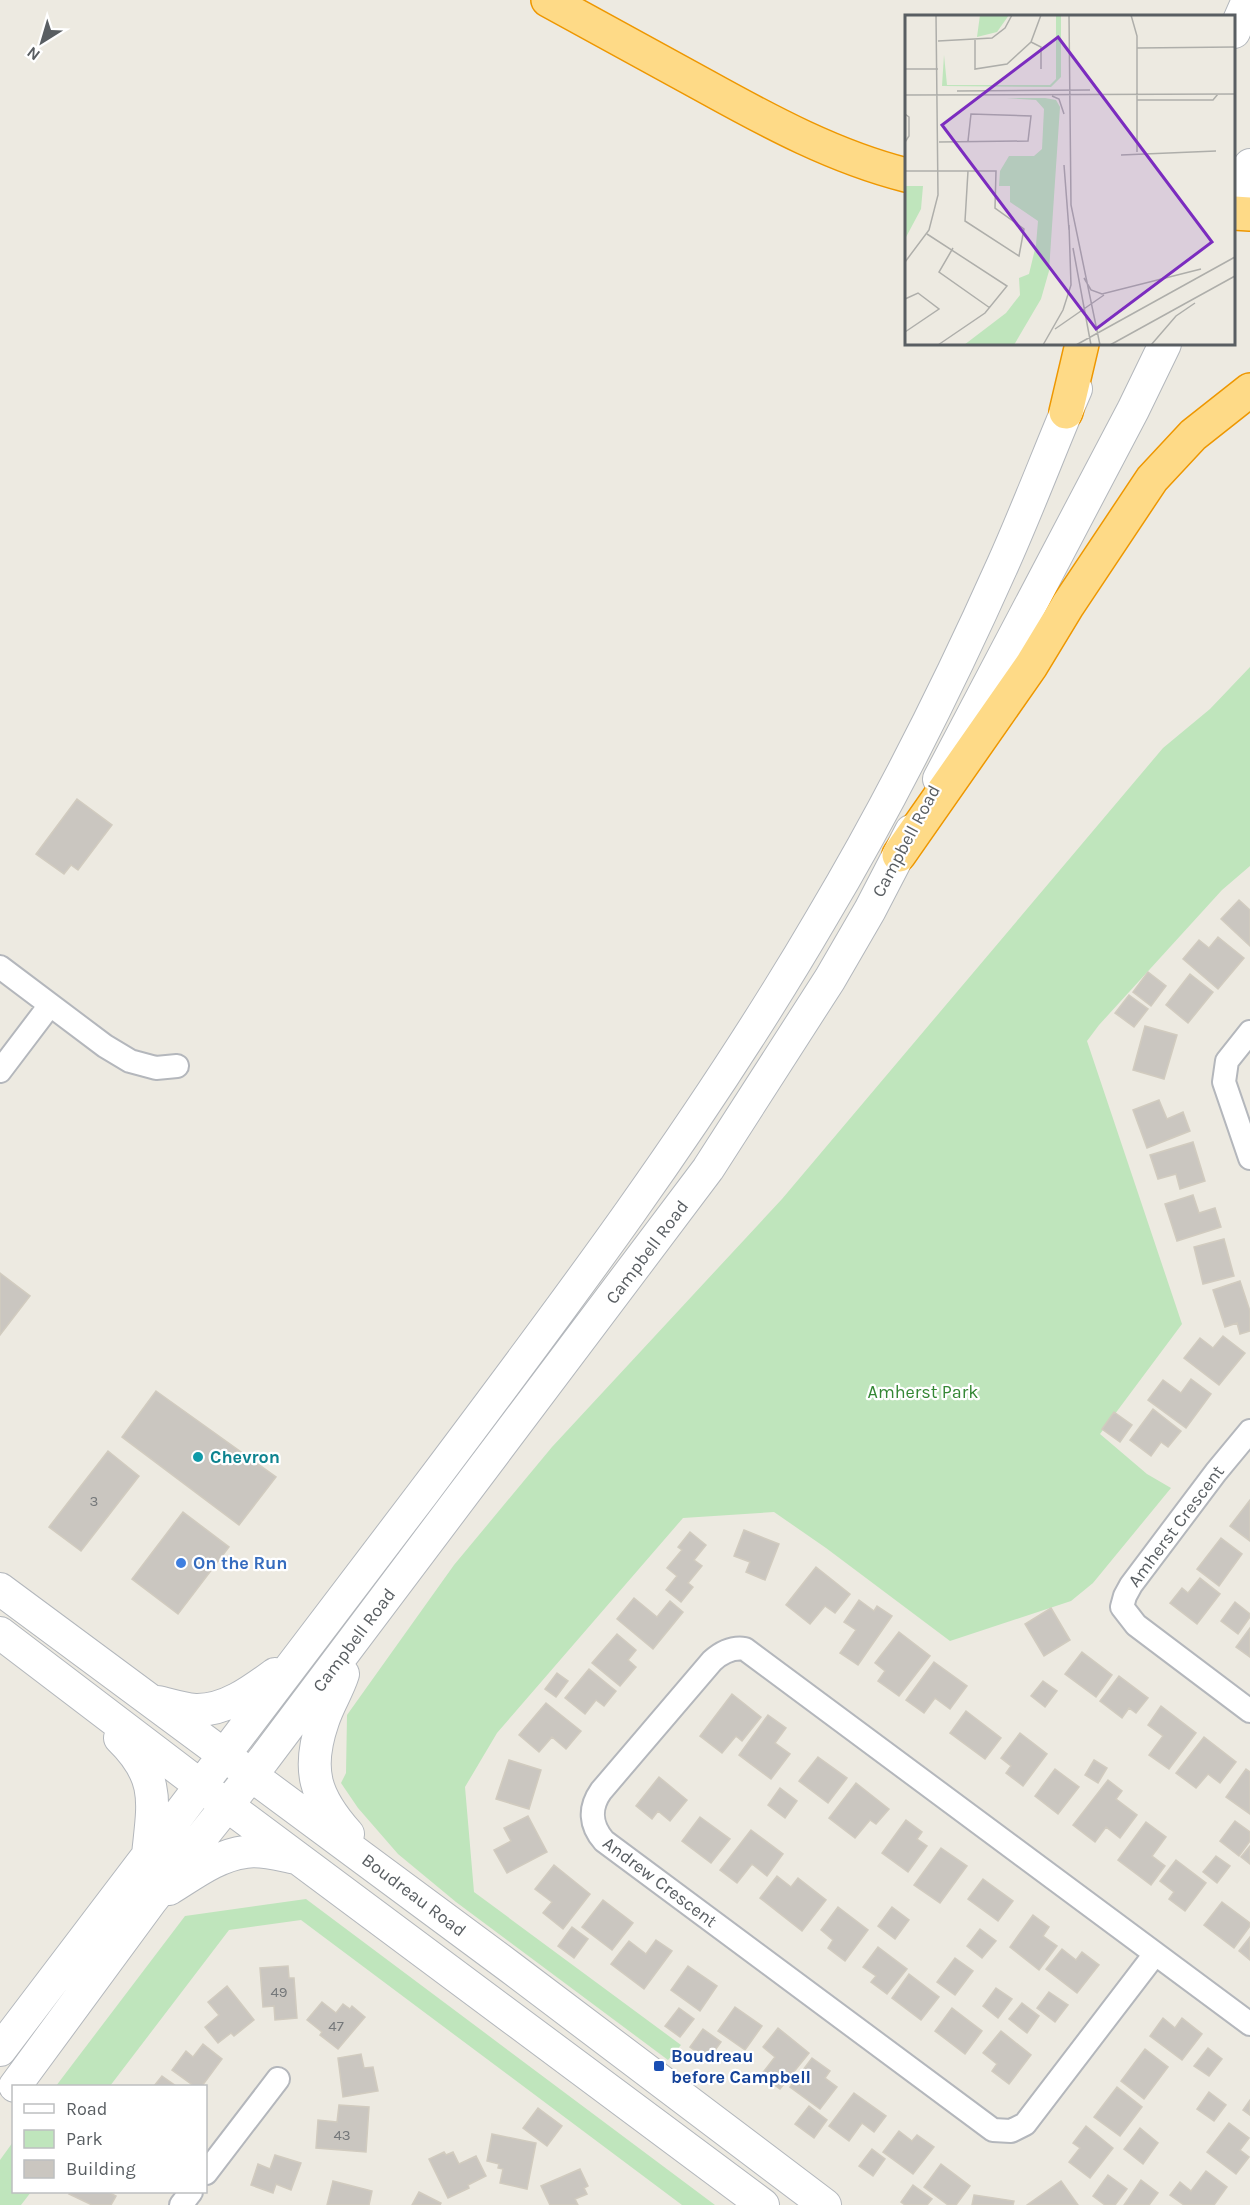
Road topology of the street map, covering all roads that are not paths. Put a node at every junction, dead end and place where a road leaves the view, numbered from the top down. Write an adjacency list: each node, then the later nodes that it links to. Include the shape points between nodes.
1 (548, 0): 5 (highway, via 766,119 827,149)
2 (1248, 0): 3 (main road)
3 (1235, 28)
4 (1250, 165): 6 (main road)
5 (905, 176)
6 (1235, 199)
7 (1235, 213): 8 (highway)
8 (1250, 214)
9 (1082, 345): 13 (highway)
10 (1095, 345): 13 (main road, Campbell Road)
11 (1166, 345): 14 (main road, Campbell Road)
12 (1250, 390): 14 (highway, via 1193,435 1152,479 1031,666)
13 (1066, 412): 21 (main road, Campbell Road, via 1005,560 876,824 728,1070)
14 (899, 855): 22 (main road, Campbell Road, via 830,979 708,1168)
15 (0, 967): 16 (street)
16 (50, 1005): 18 (street, via 130,1061 156,1068); 19 (street)
17 (1250, 1032): 20 (street, via 1227,1061 1224,1082)
18 (177, 1066)
19 (0, 1071)
20 (1250, 1158)
21 (535, 1344): 22 (street); 27 (main road, Campbell Road)
22 (562, 1364): 26 (main road, Campbell Road)
23 (1250, 1431): 30 (street, Amherst Crescent, via 1131,1585 1122,1607 1136,1625)
24 (0, 1589): 29 (main road, Boudreau Road)
25 (0, 1633): 28 (main road)
26 (352, 1643): 32 (main road, Campbell Road); 37 (main road, via 323,1722 314,1774 320,1796 334,1818)
27 (300, 1656): 29 (main road, via 251,1692 216,1709 194,1710); 31 (main road, Campbell Road)
28 (57, 1677): 33 (main road); 35 (main road, via 134,1751 145,1772 153,1792)
29 (147, 1699): 31 (main road, Boudreau Road)
30 (1250, 1711)
31 (224, 1754): 32 (main road, Boudreau Road); 33 (main road, Campbell Road)
32 (251, 1775): 34 (main road, Campbell Road); 37 (main road, Boudreau Road)
33 (201, 1786): 34 (main road); 35 (main road, Campbell Road)
34 (227, 1806): 36 (main road); 38 (main road, Campbell Road)
35 (148, 1855): 41 (main road, Campbell Road)
36 (299, 1858): 38 (main road, via 246,1851 198,1871); 49 (main road)
37 (383, 1872): 50 (main road, Boudreau Road)
38 (151, 1901): 43 (main road, Campbell Road)
39 (1155, 1954): 39 (street, Andrew Crescent, via 745,1649 724,1652 712,1661 601,1791 592,1810 595,1830 603,1841 993,2130 1011,2131 1025,2124); 40 (street, Andrew Crescent)
40 (1250, 2024)
41 (0, 2050)
42 (278, 2079): 46 (street)
43 (15, 2085)
44 (12, 2090): 45 (main road, Campbell Road)
45 (0, 2106)
46 (207, 2172)
47 (190, 2193): 48 (street)
48 (181, 2205)
49 (763, 2205)
50 (825, 2205)

